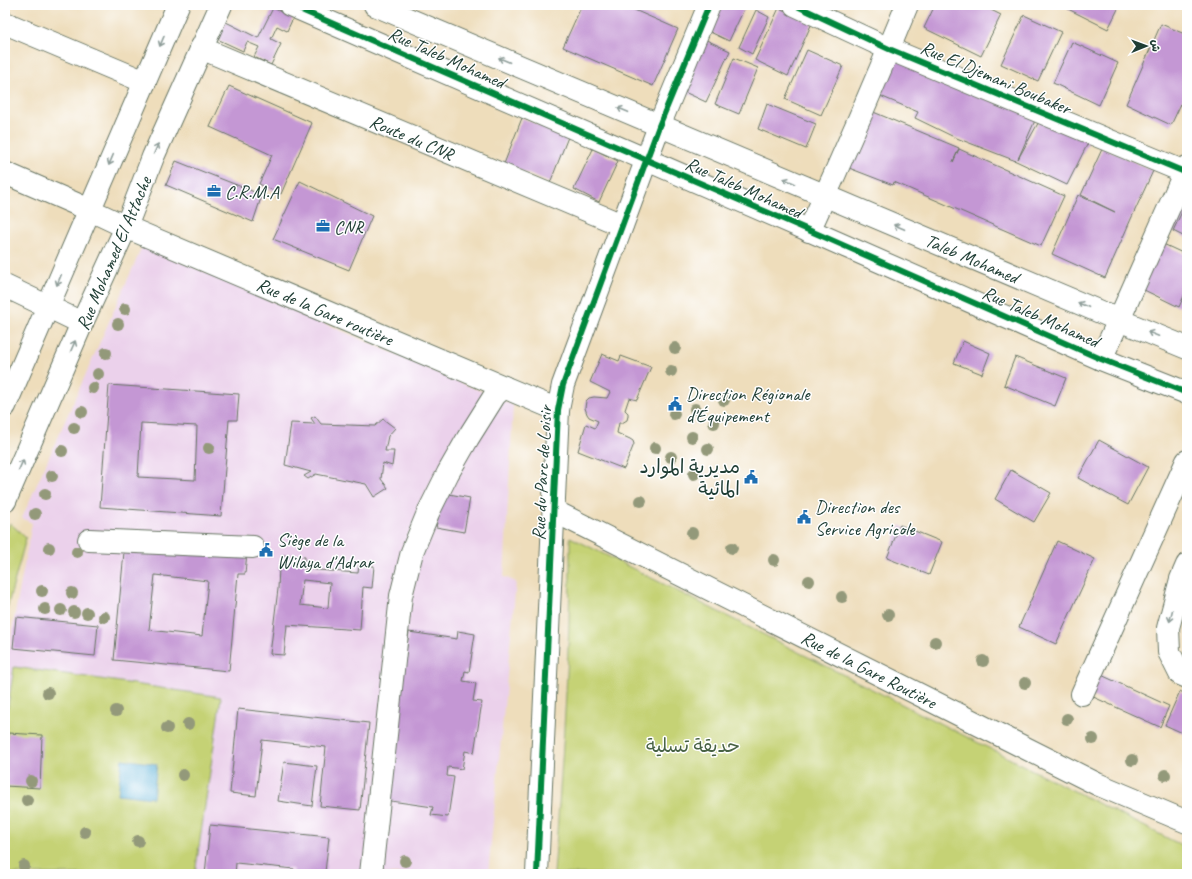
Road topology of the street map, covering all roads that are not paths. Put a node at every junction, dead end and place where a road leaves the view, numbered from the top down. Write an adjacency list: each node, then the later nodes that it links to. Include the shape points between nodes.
1 (178, 5): 11 (street, Rue Mohamed El Attache, one-way to 11)
2 (221, 5): 9 (street, Rue Mohamed El Attache)
3 (290, 5): 13 (street, Rue Taleb Mohamed)
4 (375, 5): 12 (street, Rue Taleb Mohamed, one-way to 4)
5 (709, 5): 12 (street, Rue du Parc de Loisir)
6 (795, 5): 10 (street, Rue El Djemani Boubaker)
7 (907, 5): 10 (street)
8 (5, 24): 11 (street)
9 (202, 48): 18 (street, Route du CNR); 19 (street, Rue Mohamed El Attache, one-way to 9, via 153,157)
10 (889, 49): 14 (street, Rue El Djemani Boubaker); 16 (street)
11 (144, 82): 17 (street, Rue Mohamed El Attache, one-way to 17)
12 (659, 126): 13 (street, Rue du Parc de Loisir); 16 (street, Rue Taleb Mohamed, one-way to 12)
13 (646, 160): 18 (street, Rue du Parc de Loisir); 20 (street, Rue Taleb Mohamed)
14 (1186, 171): 23 (street)
15 (5, 173): 17 (street, Rue de la Gare routière)
16 (825, 196): 20 (street); 23 (street, Taleb Mohamed, one-way to 16)
17 (90, 210): 19 (street, Rue de la Gare routière); 22 (street, Rue Mohamed El Attache, one-way to 22)
18 (622, 225): 30 (street, Rue du Parc de Loisir, via 563,385)
19 (126, 227): 24 (street, Rue Mohamed El Attache); 27 (street, Rue de la Gare routière)
20 (809, 231): 26 (street, Rue Taleb Mohamed)
21 (5, 286): 22 (street)
22 (48, 306): 24 (street); 29 (street, Rue Mohamed El Attache)
23 (1119, 320): 25 (street, Rue Taleb Mohamed, one-way to 23); 26 (street)
24 (82, 323): 32 (street, Rue Mohamed El Attache, one-way to 24)
25 (1187, 348)
26 (1101, 359): 28 (street, Rue Taleb Mohamed)
27 (514, 391): 30 (street, Rue de la Gare routière); 40 (street, via 495,395 448,473 428,512 412,552 401,596)
28 (1187, 393)
29 (5, 406)
30 (558, 410): 33 (street, Rue du Parc de Loisir)
31 (1187, 461): 38 (street)
32 (5, 501)
33 (554, 511): 39 (street, Rue de la Gare Routière, via 1097,784); 41 (street, Rue du Parc de Loisir)
34 (89, 540): 35 (street)
35 (253, 547)
36 (1187, 565): 37 (street, one-way to 37, via 1168,628 1169,652 1180,674)
37 (1187, 677)
38 (1082, 694)
39 (1187, 822)
40 (370, 874)
41 (537, 874)

